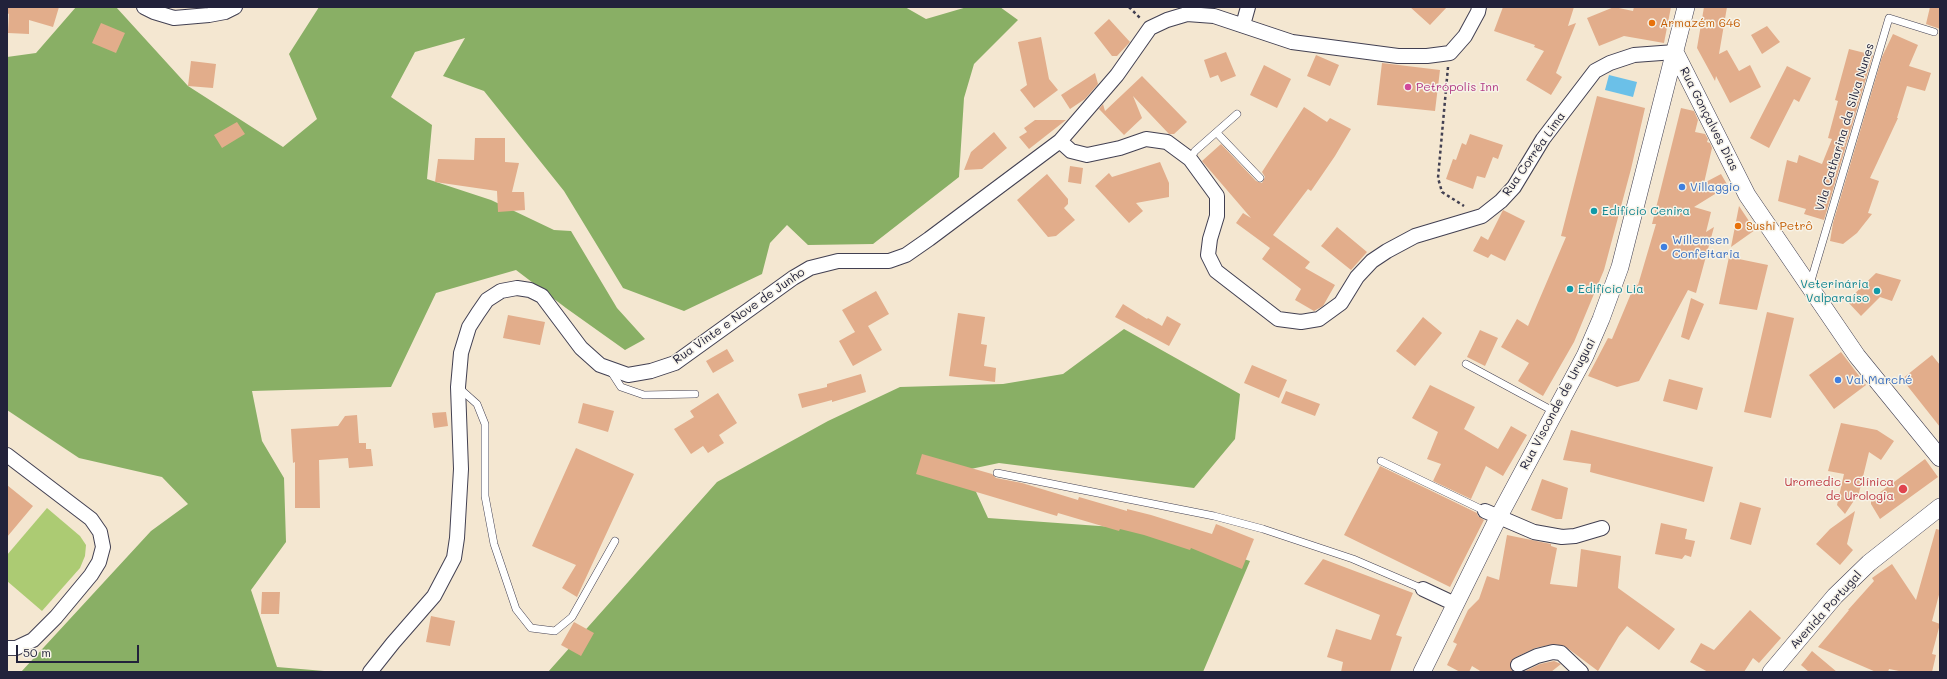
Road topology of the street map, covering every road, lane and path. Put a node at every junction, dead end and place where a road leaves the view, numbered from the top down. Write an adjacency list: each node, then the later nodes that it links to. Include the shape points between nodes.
1 (144, 7): 2 (street, via 174,18 209,15 225,12)
2 (234, 7)
3 (1248, 7): 7 (street)
4 (1479, 7): 9 (street, via 1465,36)
5 (1686, 7): 10 (street, Rua Visconde de Uruguai)
6 (1187, 10): 7 (street, Rua Vinte e Nove de Junho); 13 (street, Rua Vinte e Nove de Junho, via 1150,28 1117,75)
7 (1242, 25): 9 (street, Rua Vinte e Nove de Junho, via 1292,42 1363,52 1427,56)
8 (1934, 32): 17 (lane, Vila Catharina da Silva Nunes, via 1889,18)
9 (1450, 52): 16 (path, via 1438,178 1442,192)
10 (1675, 52): 16 (street, Rua Corrêa Lima, via 1634,55 1595,71 1543,140 1514,187); 17 (street, Rua Gonçalves Dias, via 1747,195); 22 (street, Rua Visconde de Uruguai, via 1620,267 1585,356)
11 (1238, 114): 12 (lane)
12 (1217, 133): 14 (lane); 15 (lane)
13 (1060, 141): 14 (street, Rua Corrêa Lima, via 1071,151 1087,156 1146,139 1167,142); 19 (street, Rua Vinte e Nove de Junho, via 906,255 889,261 838,261 810,268 675,363 628,375)
14 (1190, 159): 16 (street, Rua Corrêa Lima, via 1217,196 1217,216 1208,255 1216,271 1278,319 1301,322 1319,319 1341,303 1357,277 1372,261 1387,251 1415,236)
15 (1260, 178)
16 (1482, 216)
17 (1808, 288): 24 (street, Rua Gonçalves Dias, via 1857,356)
18 (1466, 364): 22 (lane)
19 (609, 368): 20 (street, Rua Vinte e Nove de Junho, via 600,365 581,348 542,296 530,290 517,288 501,291 487,300 469,327 461,353); 21 (lane, via 621,387 644,396)
20 (458, 387): 30 (lane, via 477,404 485,424 484,496 494,544 516,609 531,628 555,631 572,616); 35 (street, Rua Vinte e Nove de Junho, via 461,469 454,558 434,596)
21 (695, 394)
22 (1555, 412): 28 (street, Rua Visconde de Uruguai)
23 (7, 455): 33 (street, via 92,519 100,532 103,547 99,562 91,575 56,617 33,640 16,648)
24 (1940, 458)
25 (1381, 461): 28 (lane)
26 (997, 473): 31 (lane, via 1214,516 1263,529 1353,559)
27 (1940, 507): 38 (street, Avenida Portugal, via 1869,563 1835,596)
28 (1492, 515): 29 (street, via 1534,532 1562,537); 32 (street, Rua Visconde de Uruguai)
29 (1602, 528)
30 (615, 542)
31 (1423, 590): 32 (street)
32 (1456, 604): 36 (street, Rua Visconde de Uruguai)
33 (7, 648)
34 (1518, 665): 37 (street, via 1537,656 1554,652 1561,653)
35 (370, 672)
36 (1422, 672)
37 (1581, 672)
38 (1771, 672)

